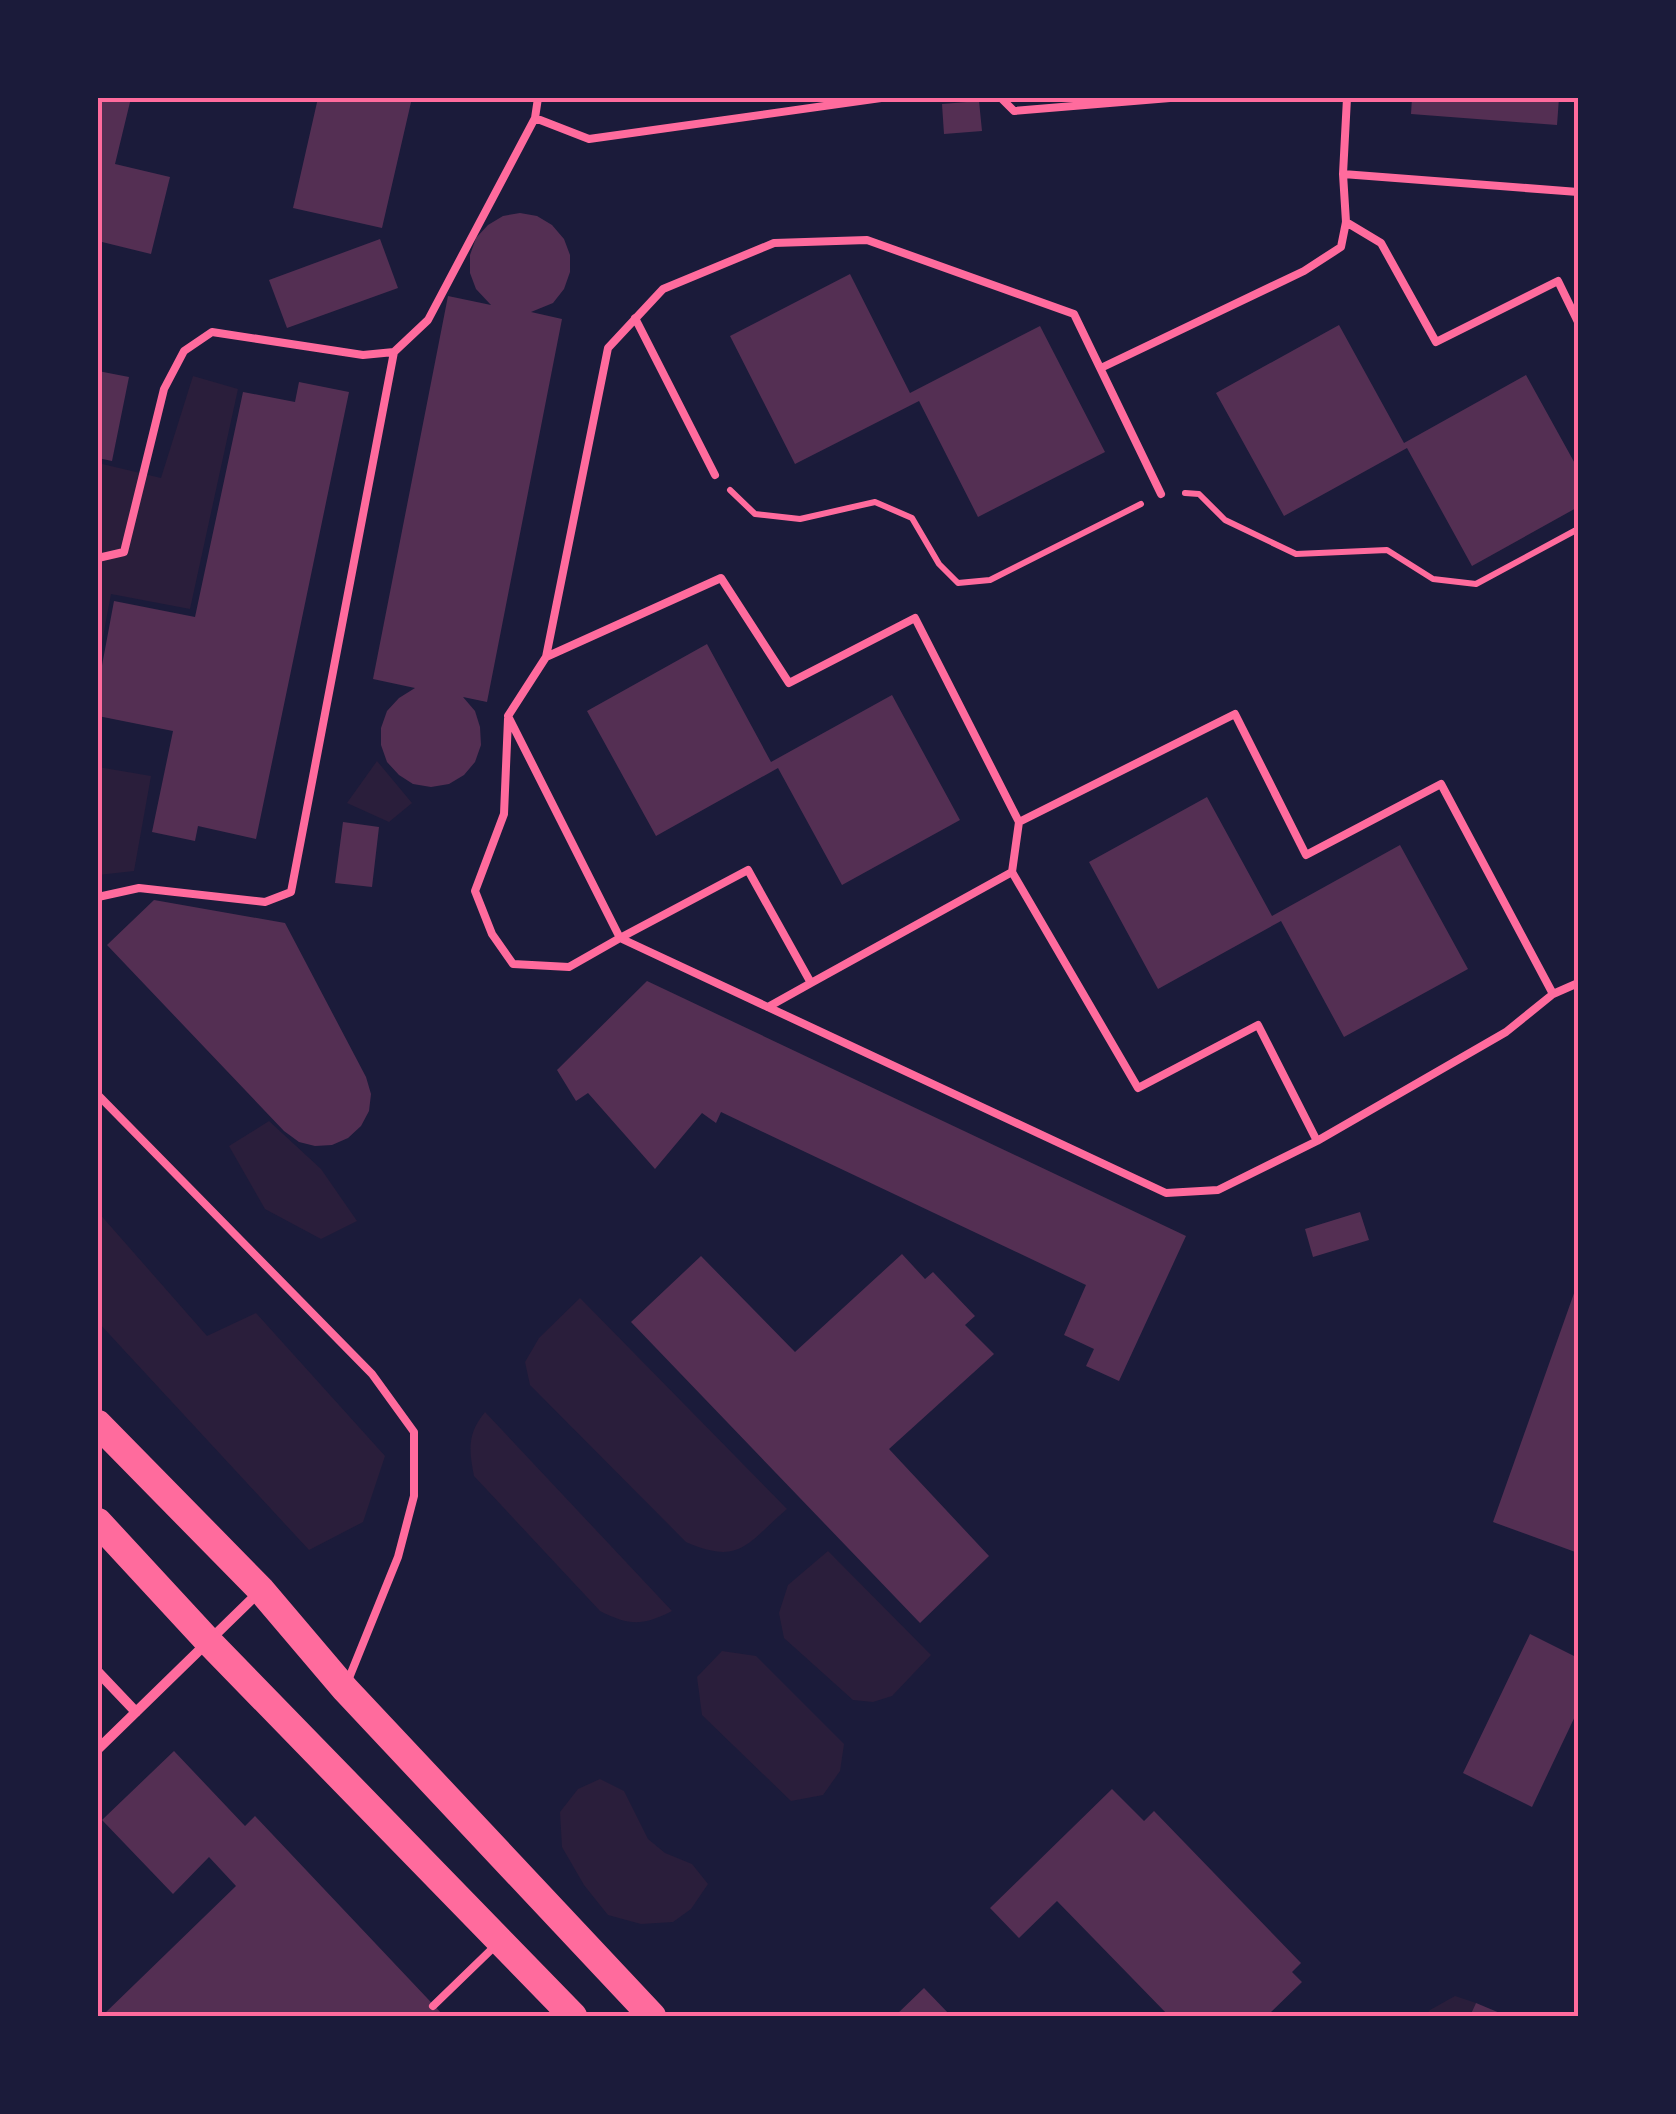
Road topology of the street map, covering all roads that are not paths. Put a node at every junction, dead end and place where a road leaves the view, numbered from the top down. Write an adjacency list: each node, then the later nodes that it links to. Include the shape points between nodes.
1 (538, 98): 6 (lane)
2 (881, 98): 6 (lane, via 589,140)
3 (1001, 98): 4 (lane, via 1014,111)
4 (1170, 98)
5 (1348, 98): 7 (lane)
6 (535, 118): 12 (lane, via 428,320)
7 (1343, 174): 8 (lane); 9 (lane)
8 (1578, 192)
9 (1346, 222): 11 (lane, via 1380,243 1436,342 1558,282); 13 (lane, via 1341,247 1304,271)
10 (635, 318): 13 (lane, via 663,289 774,243 867,240 1074,314); 14 (lane); 17 (lane, via 608,348)
11 (1578, 322)
12 (394, 352): 16 (lane, via 363,355 212,332 184,351 164,389 124,552); 21 (lane, via 292,892 265,902 138,888)
13 (1102, 367): 15 (lane)
14 (715, 475)
15 (1162, 494)
16 (98, 558)
17 (546, 657): 18 (lane); 19 (lane, via 721,578 788,683 915,618)
18 (508, 716): 22 (lane); 22 (lane, via 504,814 475,890 492,934 512,964 569,967)
19 (1020, 822): 20 (lane); 25 (lane, via 1235,714 1306,855 1441,784)
20 (1012, 872): 23 (lane); 28 (lane, via 1138,1088 1258,1025)
21 (98, 897)
22 (620, 938): 23 (lane, via 748,870); 26 (lane)
23 (811, 983): 26 (lane)
24 (1578, 983): 25 (lane)
25 (1553, 994): 28 (lane, via 1506,1032)
26 (768, 1007): 28 (lane, via 1166,1193 1218,1190)
27 (98, 1095): 34 (lane, via 372,1374 414,1432 414,1496 398,1556)
28 (1317, 1140)
29 (98, 1424): 31 (highway)
30 (98, 1522): 32 (highway)
31 (261, 1590): 32 (street); 34 (highway)
32 (208, 1641): 35 (street); 37 (highway)
33 (98, 1672): 35 (street)
34 (345, 1689): 40 (highway)
35 (136, 1712): 36 (street)
36 (98, 1749)
37 (500, 1941): 38 (lane); 39 (highway)
38 (434, 2006)
39 (573, 2016)
40 (652, 2016)

